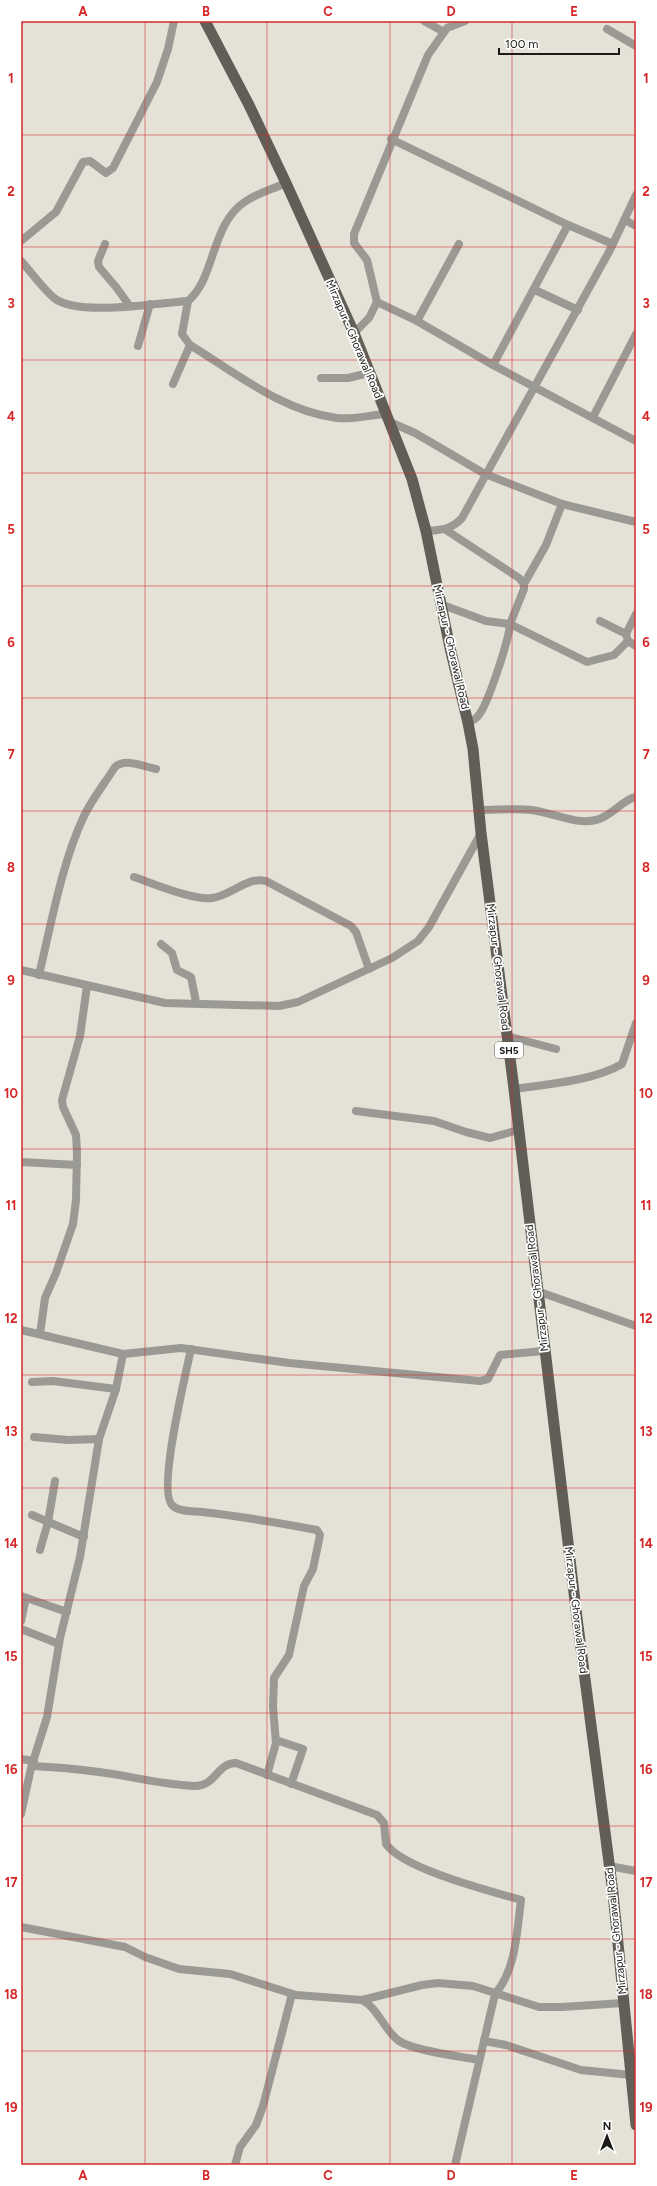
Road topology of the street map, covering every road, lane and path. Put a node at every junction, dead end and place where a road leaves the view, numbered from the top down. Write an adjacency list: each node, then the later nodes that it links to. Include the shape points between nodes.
1 (174, 21): 14 (street, via 157,82 113,168 106,173 90,161 83,162 56,212)
2 (205, 21): 9 (main road, Mirzapur - Ghorawal Road / SH5)
3 (424, 21): 6 (street)
4 (465, 21): 6 (street, via 447,28)
5 (607, 29): 7 (street)
6 (444, 32): 8 (street, via 424,62)
7 (636, 46)
8 (391, 139): 12 (street); 21 (street, via 353,238 368,260)
9 (286, 183): 20 (street, via 246,201 229,219 218,238 196,294); 26 (main road, Mirzapur - Ghorawal Road / SH5)
10 (636, 195): 11 (street)
11 (625, 220): 13 (street); 17 (street)
12 (568, 225): 17 (street); 19 (street)
13 (636, 226)
14 (21, 241)
15 (105, 244): 23 (street, via 98,261 99,267)
16 (459, 244): 25 (street)
17 (613, 244): 24 (street)
18 (21, 261): 23 (street, via 54,298 68,305 87,308)
19 (535, 290): 24 (street); 30 (street)
20 (188, 301): 22 (street); 28 (street, via 182,334)
21 (377, 302): 25 (street); 26 (street, via 369,318)
22 (150, 304): 23 (street); 29 (street)
23 (129, 305)
24 (578, 310): 34 (street)
25 (417, 321): 30 (street)
26 (354, 333): 31 (main road, Mirzapur - Ghorawal Road / SH5)
27 (636, 334): 35 (street)
28 (190, 345): 33 (street); 36 (street, via 283,402 306,412 339,418)
29 (138, 346)
30 (493, 365): 34 (street)
31 (369, 373): 32 (street, via 348,378); 36 (main road, Mirzapur - Ghorawal Road / SH5)
32 (321, 378)
33 (173, 384)
34 (534, 387): 35 (street); 38 (street)
35 (593, 417): 37 (street)
36 (388, 418): 38 (street); 42 (main road, Mirzapur - Ghorawal Road / SH5, via 412,479)
37 (636, 441)
38 (485, 474): 39 (street); 41 (street, via 462,518 455,526)
39 (562, 504): 40 (street); 43 (street, via 546,545)
40 (636, 522)
41 (446, 530): 42 (street); 43 (street, via 519,578)
42 (426, 531): 44 (main road, Mirzapur - Ghorawal Road / SH5)
43 (524, 584): 47 (street)
44 (440, 604): 47 (street, via 486,621); 50 (main road, Mirzapur - Ghorawal Road / SH5)
45 (636, 614): 48 (street)
46 (600, 621): 48 (street)
47 (510, 624): 48 (street, via 587,662 614,655); 50 (street, via 508,643 483,708 478,717)
48 (627, 637): 49 (street)
49 (636, 646)
50 (468, 723): 53 (main road, Mirzapur - Ghorawal Road / SH5)
51 (156, 769): 59 (street, via 129,762 120,763 84,815 75,837 54,912)
52 (636, 797): 53 (street, via 628,800 611,815 596,821 576,820 532,810)
53 (480, 810): 54 (main road, Mirzapur - Ghorawal Road / SH5)
54 (481, 833): 57 (street, via 429,927 418,941); 63 (main road, Mirzapur - Ghorawal Road / SH5)
55 (134, 877): 57 (street, via 210,899 255,880 266,881 351,926 356,932)
56 (161, 944): 61 (street, via 172,953 177,970 191,977)
57 (369, 969): 61 (street, via 298,1002 279,1006)
58 (21, 970): 59 (street)
59 (40, 975): 60 (street)
60 (87, 986): 61 (street, via 166,1003); 69 (street, via 80,1036 62,1100 76,1135)
61 (196, 1002)
62 (636, 1023): 65 (street, via 622,1064 613,1069 564,1081)
63 (507, 1036): 64 (street); 65 (main road, Mirzapur - Ghorawal Road / SH5)
64 (556, 1049)
65 (514, 1089): 67 (main road, Mirzapur - Ghorawal Road / SH5)
66 (356, 1111): 67 (street, via 434,1121 490,1138)
67 (518, 1130): 70 (main road, Mirzapur - Ghorawal Road / SH5)
68 (21, 1162): 69 (street)
69 (77, 1165): 73 (street, via 73,1224 45,1298)
70 (537, 1291): 71 (street); 75 (main road, Mirzapur - Ghorawal Road / SH5)
71 (636, 1326)
72 (22, 1330): 73 (street)
73 (40, 1334): 76 (street)
74 (191, 1349): 75 (street, via 289,1363 480,1381 488,1379 500,1355); 76 (street, via 159,1349); 91 (street, via 168,1464 166,1486 169,1503 174,1508 184,1511 248,1517 317,1530 320,1535 313,1569 303,1591 289,1655 274,1678)
75 (544, 1351): 97 (main road, Mirzapur - Ghorawal Road / SH5)
76 (123, 1354): 78 (street)
77 (32, 1382): 78 (street, via 53,1381)
78 (116, 1389): 80 (street)
79 (34, 1437): 80 (street)
80 (99, 1439): 84 (street)
81 (55, 1481): 83 (street)
82 (32, 1515): 83 (street)
83 (48, 1522): 84 (street); 85 (street)
84 (84, 1537): 87 (street)
85 (40, 1550)
86 (24, 1597): 87 (street); 88 (street)
87 (67, 1612): 90 (street)
88 (21, 1621)
89 (21, 1630): 90 (street)
90 (59, 1644): 93 (street, via 47,1717)
91 (276, 1740): 94 (street); 95 (street, via 303,1749)
92 (21, 1759): 93 (street)
93 (33, 1763): 94 (street, via 195,1786 210,1783 223,1768 232,1763); 96 (street)
94 (267, 1775): 95 (street)
95 (291, 1784): 101 (street, via 377,1815 384,1823 386,1844 406,1859 430,1870 521,1900 515,1948 503,1985)
96 (21, 1814)
97 (609, 1866): 98 (street); 103 (main road, Mirzapur - Ghorawal Road / SH5)
98 (636, 1871)
99 (21, 1927): 100 (street, via 125,1947 179,1969 230,1974)
100 (292, 1994): 102 (street); 108 (street, via 263,2106 256,2125 240,2147)
101 (495, 1994): 102 (street, via 466,1984 438,1984 422,1985); 103 (street, via 539,2007); 104 (street)
102 (362, 2000): 105 (street, via 399,2041 432,2051)
103 (623, 2004): 106 (main road, Mirzapur - Ghorawal Road / SH5)
104 (484, 2041): 105 (street); 106 (street, via 506,2045 581,2070)
105 (479, 2060): 109 (street)
106 (631, 2075): 107 (main road, Mirzapur - Ghorawal Road / SH5)
107 (636, 2125)
108 (235, 2165)
109 (455, 2165)

